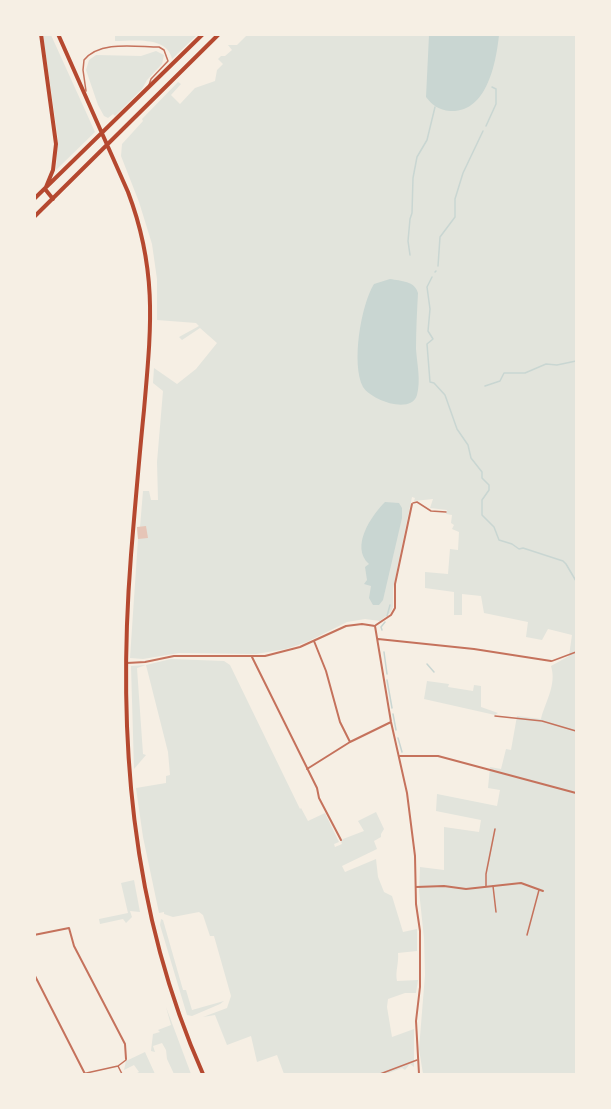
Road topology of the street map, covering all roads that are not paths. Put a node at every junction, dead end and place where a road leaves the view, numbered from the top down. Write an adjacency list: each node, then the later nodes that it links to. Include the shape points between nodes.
1 (41, 34): 9 (main road, via 56,144 53,170)
2 (58, 34): 6 (main road)
3 (203, 34): 5 (main road)
4 (219, 34): 8 (main road)
5 (147, 89): 6 (lane, via 168,61 164,50 113,46 84,60); 7 (main road)
6 (87, 99): 7 (main road)
7 (103, 134): 8 (main road); 9 (main road)
8 (108, 146): 11 (main road); 21 (main road, via 138,216 150,280 150,339)
9 (45, 189): 10 (main road); 11 (main road)
10 (34, 199)
11 (53, 199): 12 (main road)
12 (34, 217)
13 (412, 504): 14 (lane, via 417,502 431,511); 15 (street, via 395,584 395,608)
14 (446, 512)
15 (375, 626): 16 (street); 17 (street, via 346,626)
16 (378, 639): 20 (street); 23 (street)
17 (314, 641): 19 (street); 25 (street)
18 (576, 652): 20 (lane)
19 (252, 657): 21 (street, via 174,656); 27 (street)
20 (551, 662)
21 (125, 663): 45 (main road, via 127,753 144,882 164,965)
22 (495, 716): 24 (lane, via 542,721)
23 (391, 722): 25 (street); 26 (street)
24 (576, 731)
25 (350, 742): 27 (street)
26 (400, 756): 28 (street, via 438,756); 33 (street, via 411,825)
27 (307, 769): 30 (street)
28 (576, 793)
29 (495, 829): 31 (lane)
30 (341, 840)
31 (486, 886): 32 (street); 33 (street)
32 (493, 886): 34 (street, via 520,883); 36 (lane)
33 (415, 887): 41 (street, via 420,931)
34 (539, 889): 35 (street); 38 (lane)
35 (543, 891)
36 (496, 912)
37 (34, 935): 40 (street, via 69,928 74,946 125,1044)
38 (527, 935)
39 (34, 974): 43 (street)
40 (126, 1059): 42 (lane)
41 (418, 1060): 46 (lane); 47 (street)
42 (118, 1066): 43 (lane); 44 (lane)
43 (83, 1074)
44 (122, 1074)
45 (202, 1074)
46 (381, 1074)
47 (419, 1074)

